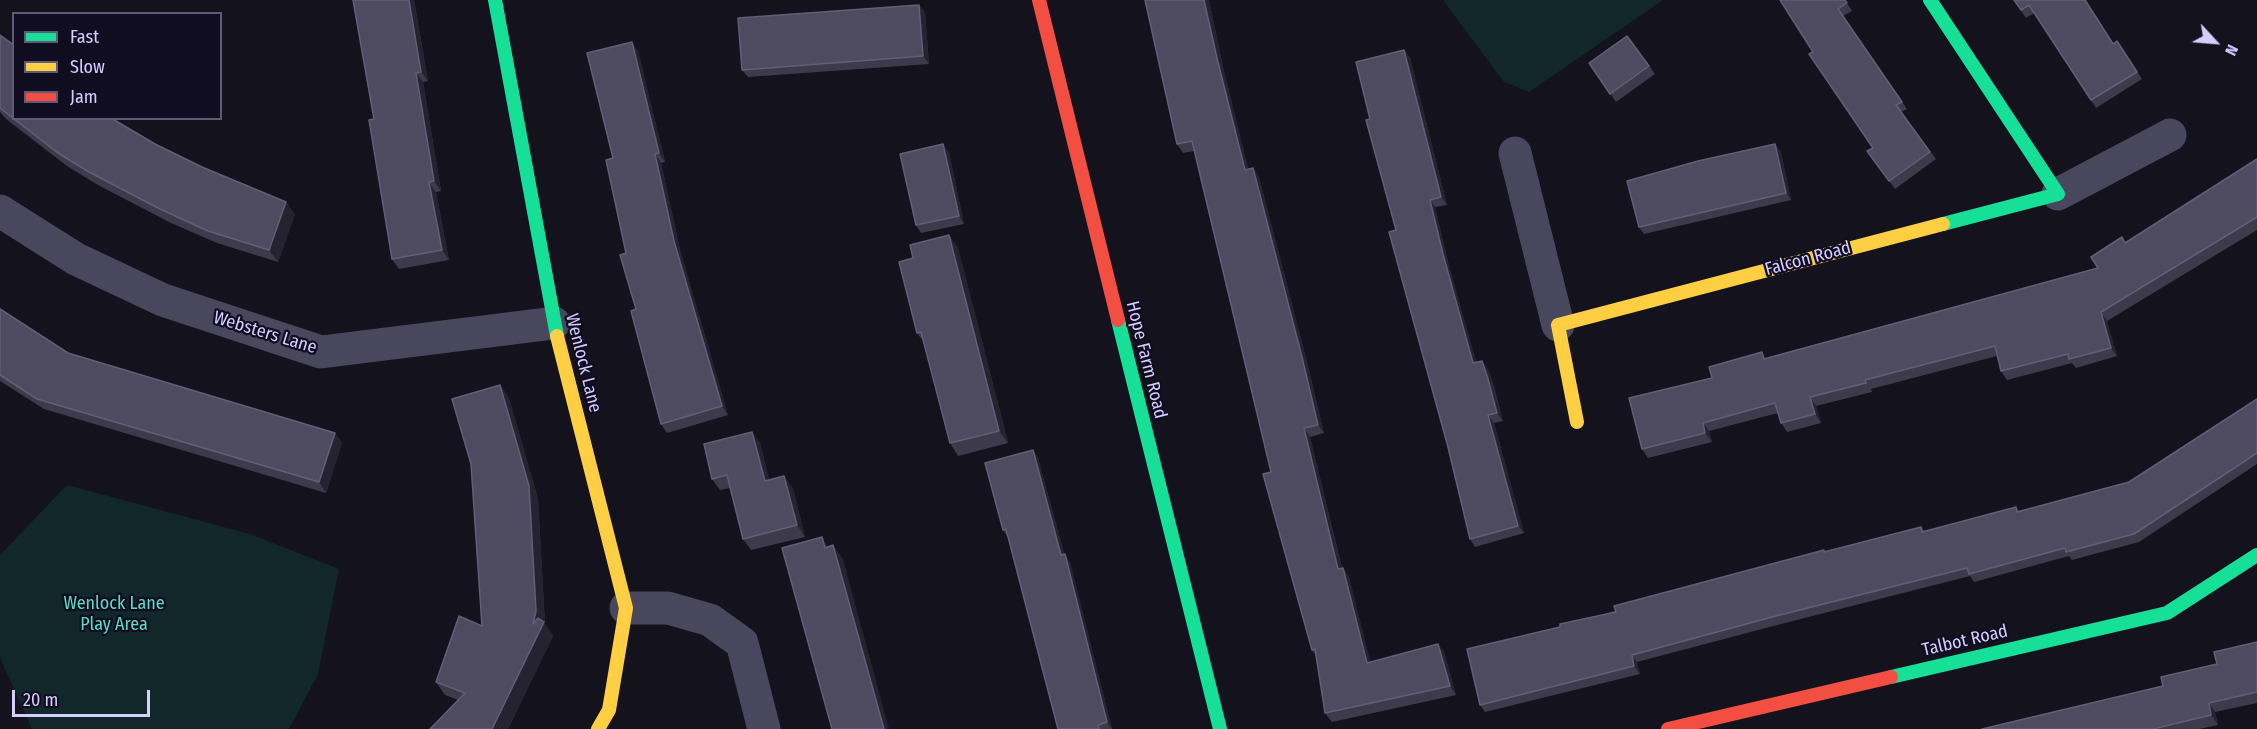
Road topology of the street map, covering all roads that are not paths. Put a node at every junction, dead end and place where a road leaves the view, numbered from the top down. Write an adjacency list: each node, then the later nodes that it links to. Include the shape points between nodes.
1 (495, 0): 8 (street, Wenlock Lane)
2 (1039, 0): 15 (street, Hope Farm Road)
3 (1930, 0): 6 (street)
4 (2170, 135): 6 (street, Falcon Road)
5 (1515, 153): 9 (street)
6 (2058, 194): 9 (street, Falcon Road)
7 (0, 211): 8 (street, Websters Lane, via 76,259 163,300 321,352)
8 (554, 323): 12 (street, Wenlock Lane)
9 (1558, 325): 10 (street)
10 (1577, 422)
11 (2257, 555): 16 (street, Talbot Road, via 2167,613)
12 (626, 608): 13 (street, Wenlock Lane, via 609,710); 14 (street, via 668,608 710,620 742,643)
13 (598, 729)
14 (764, 729)
15 (1220, 729)
16 (1668, 729)

